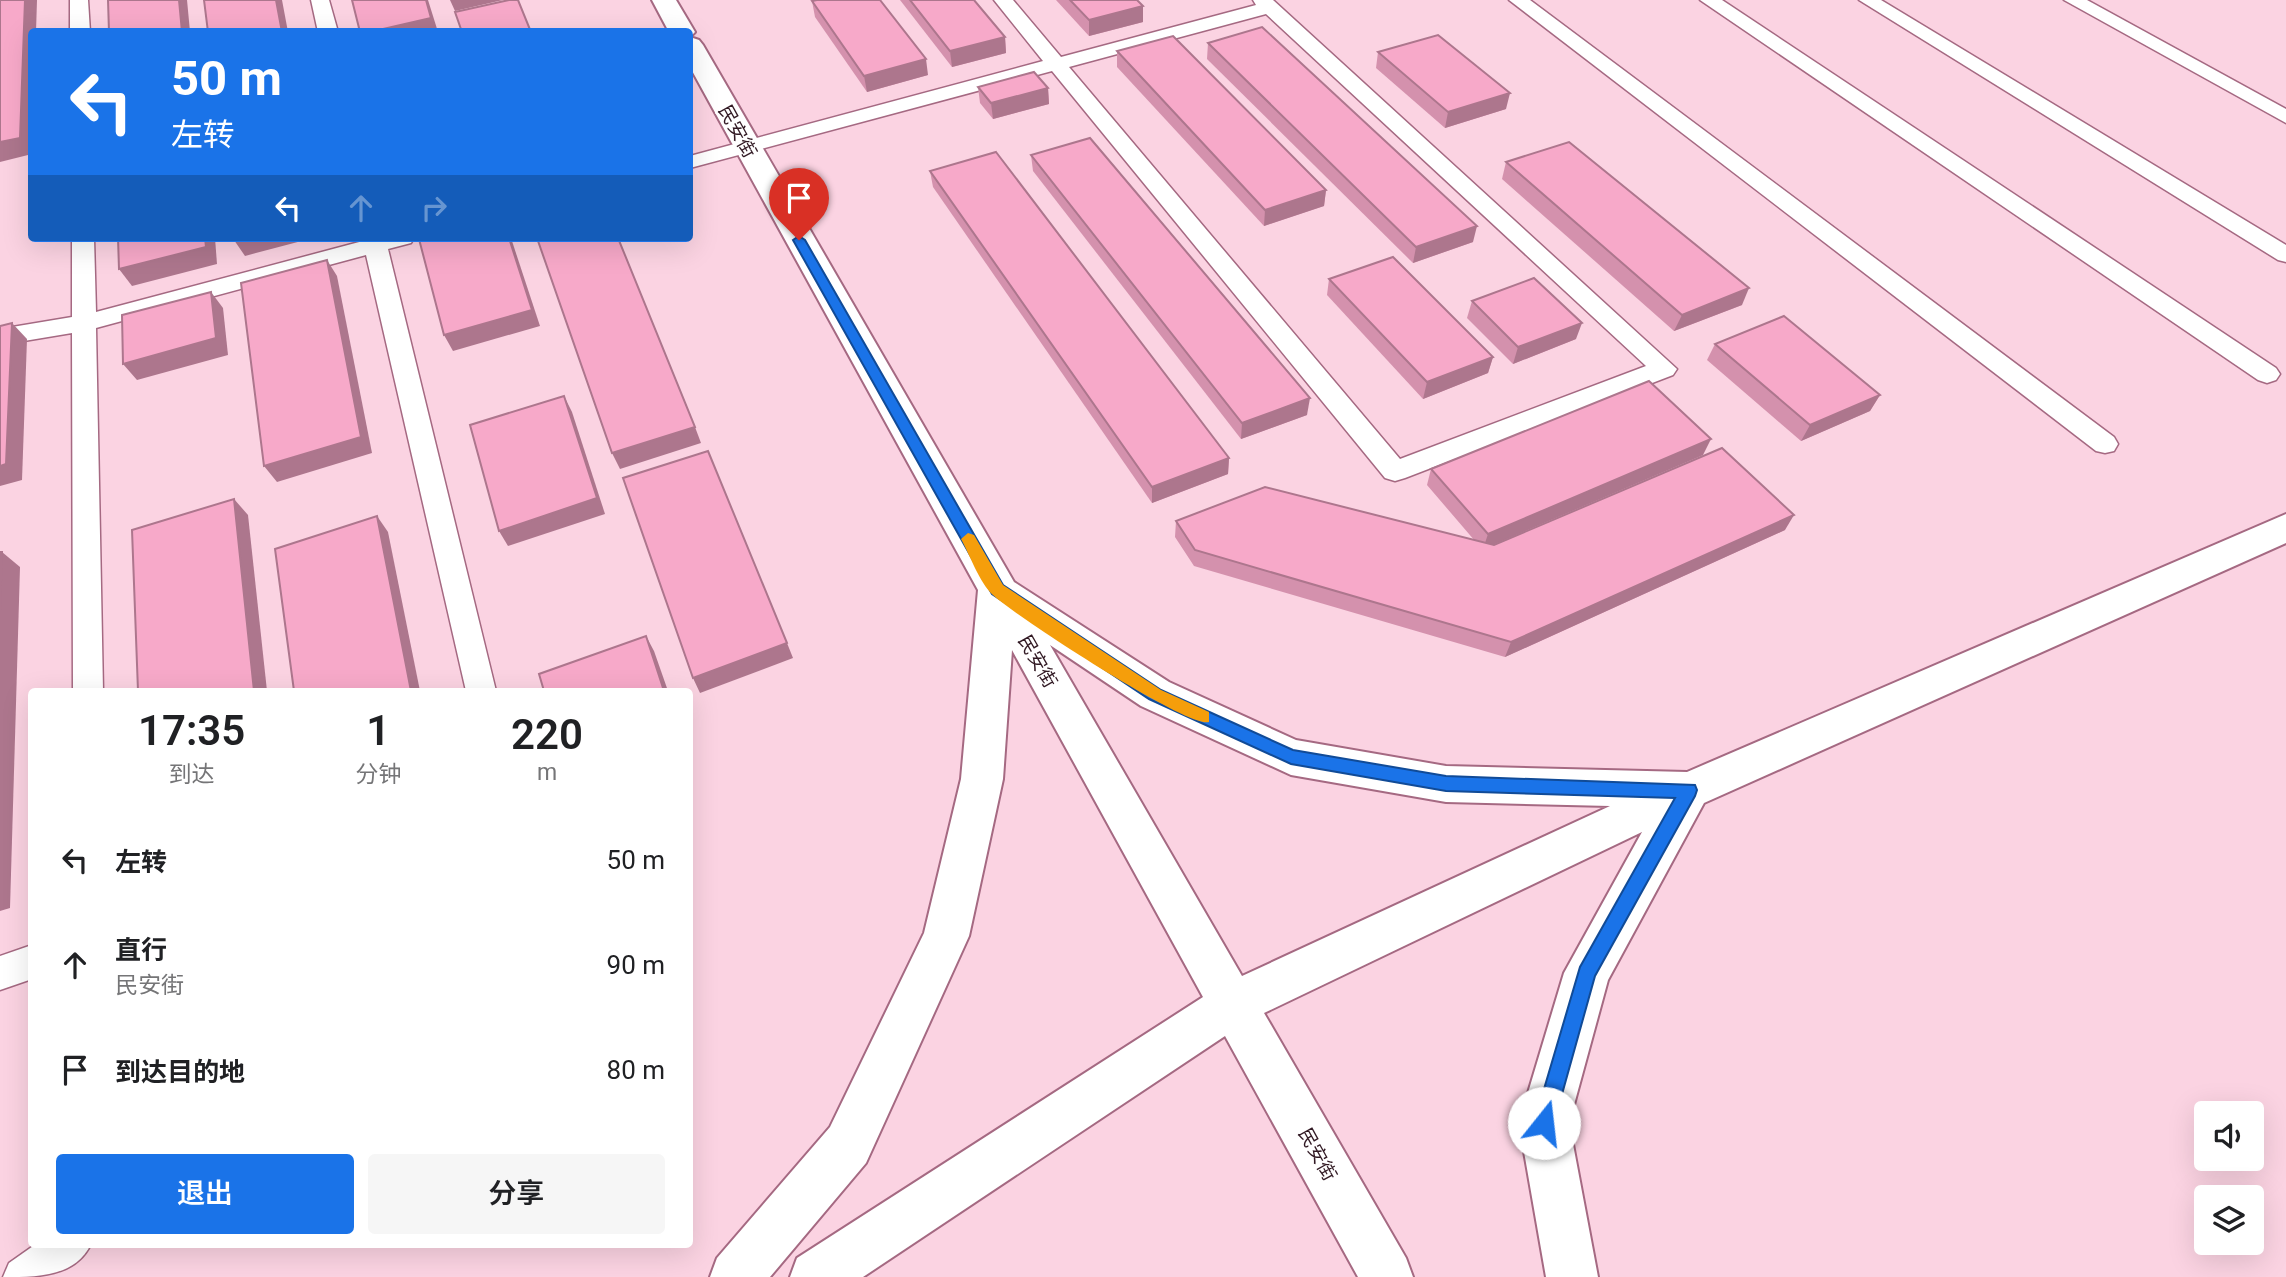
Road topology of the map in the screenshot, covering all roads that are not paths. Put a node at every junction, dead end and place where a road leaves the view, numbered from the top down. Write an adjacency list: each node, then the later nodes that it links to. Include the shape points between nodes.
1 (79, 0): 10 (lane)
2 (320, 0): 11 (lane)
3 (664, 0): 12 (street)
4 (1003, 0): 14 (lane)
5 (1518, 0): 24 (lane)
6 (1709, 0): 23 (lane)
7 (1868, 0): 20 (lane)
8 (2085, 2): 15 (lane)
9 (1266, 4): 14 (lane); 14 (lane, via 1664,369 1395,471)
10 (80, 28)
11 (327, 28)
12 (680, 28)
13 (693, 50): 16 (street, 民安街)
14 (1056, 64): 16 (lane)
15 (2286, 117)
16 (746, 146): 17 (lane); 26 (street, 民安街)
17 (693, 161)
18 (83, 242): 21 (lane)
19 (375, 242): 21 (lane); 28 (lane)
20 (2286, 255)
21 (84, 323): 22 (lane); 27 (lane)
22 (0, 337)
23 (2267, 374)
24 (2105, 444)
25 (2286, 528): 29 (street)
26 (997, 590): 29 (street, via 1155,694 1291,757 1446,784); 32 (street, 民安街); 35 (street, via 982,779 946,936 848,1145)
27 (89, 688)
28 (480, 688)
29 (1689, 790): 32 (street); 38 (street, via 1587,973 1544,1123)
30 (28, 963): 31 (lane)
31 (0, 973)
32 (1233, 1004): 36 (street); 37 (street, 民安街)
33 (66, 1248): 34 (lane)
34 (23, 1277)
35 (736, 1277)
36 (816, 1277)
37 (1387, 1277)
38 (1572, 1277)

